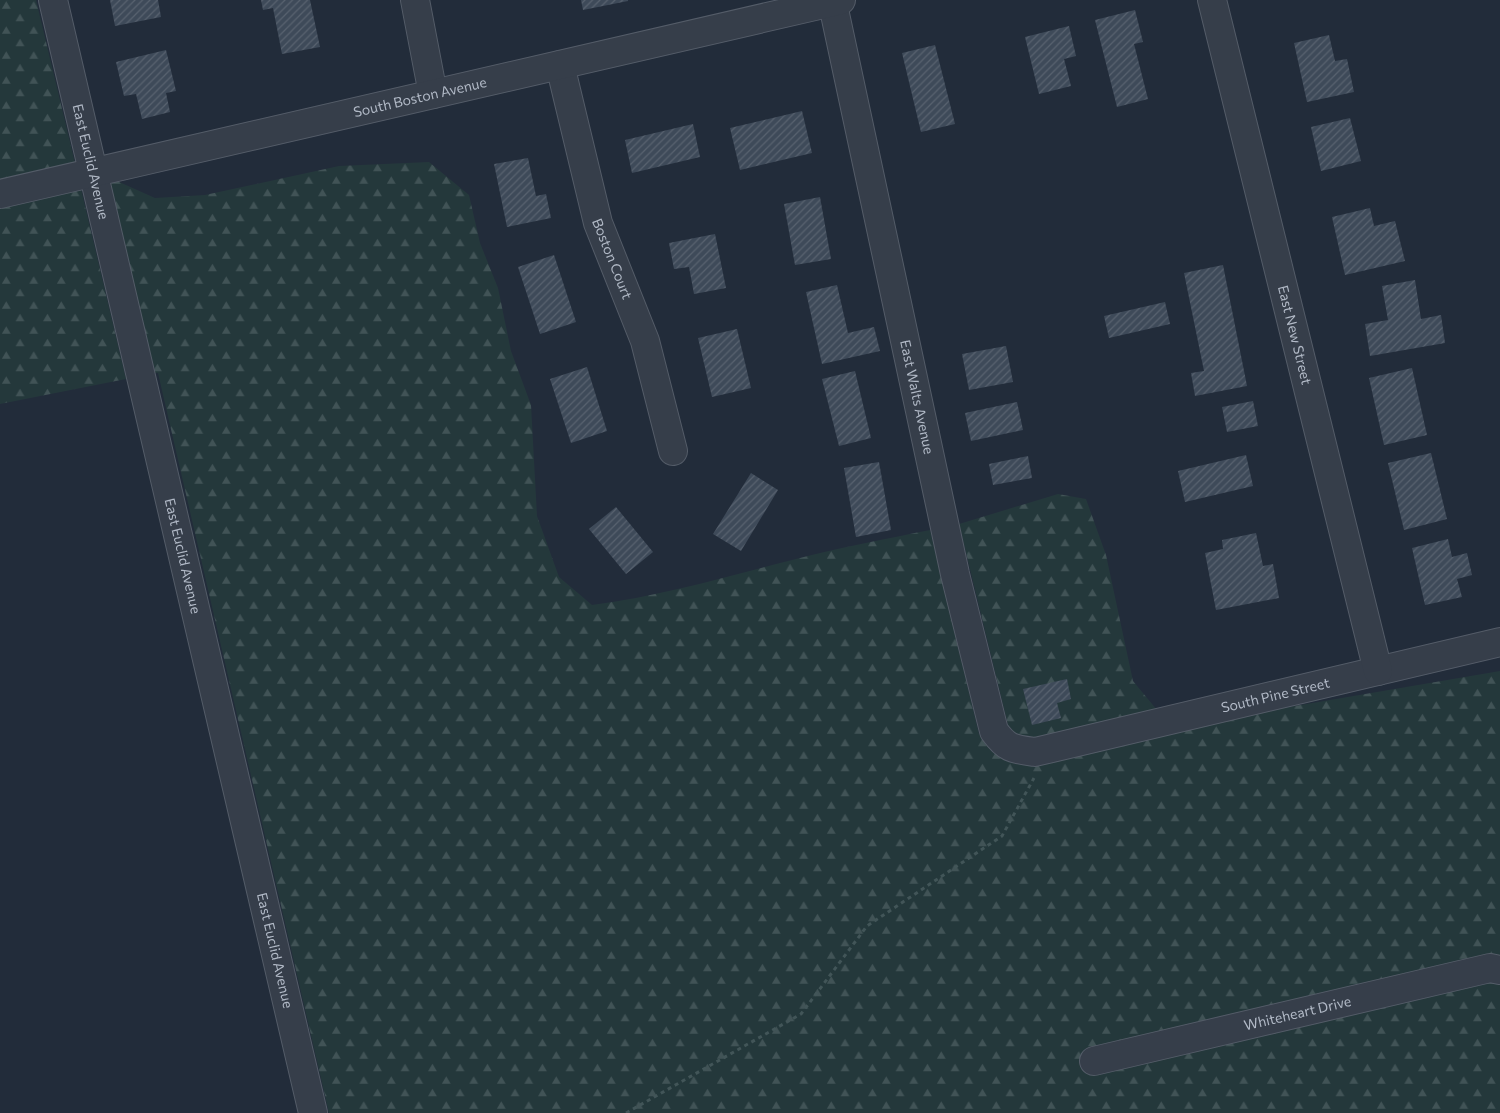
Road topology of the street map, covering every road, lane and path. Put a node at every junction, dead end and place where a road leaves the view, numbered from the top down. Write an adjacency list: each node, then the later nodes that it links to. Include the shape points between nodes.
1 (54, 0): 7 (street, East Euclid Avenue)
2 (415, 0): 6 (street)
3 (1212, 0): 11 (street, East New Street)
4 (835, 1): 5 (street, South Boston Avenue); 12 (street, East Walts Avenue, via 955,574 994,731 1013,750 1034,752)
5 (560, 65): 6 (street, South Boston Avenue); 9 (street, Boston Court, via 598,223 645,341)
6 (434, 94): 7 (street, South Boston Avenue)
7 (93, 173): 8 (street, South Boston Avenue); 15 (street, East Euclid Avenue)
8 (0, 194)
9 (673, 451)
10 (1500, 642): 11 (street, South Pine Street)
11 (1378, 671): 12 (street, South Pine Street)
12 (1050, 748): 16 (path, via 1002,836 867,926 801,1014)
13 (1500, 970): 14 (street, Whiteheart Drive, via 1490,968)
14 (1094, 1061)
15 (313, 1113)
16 (626, 1113)

